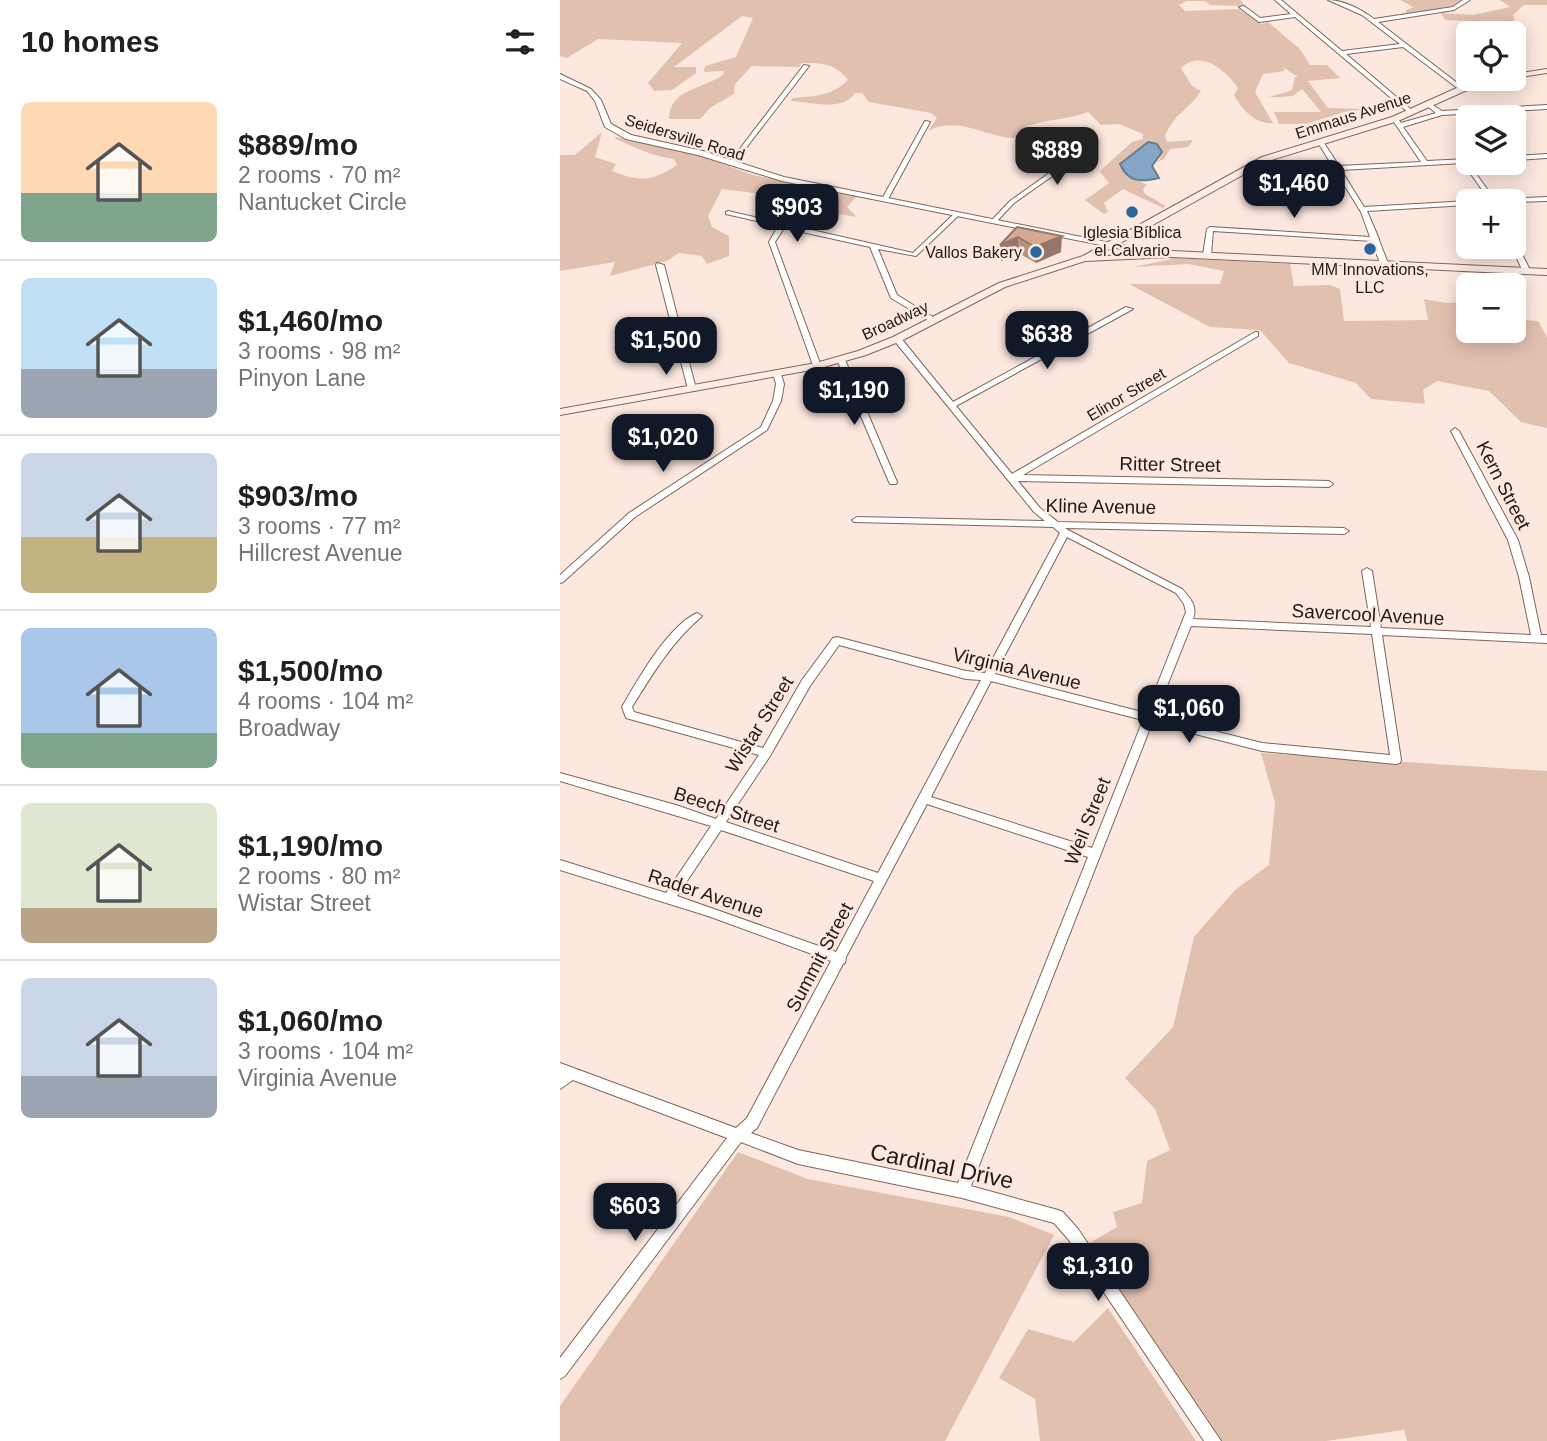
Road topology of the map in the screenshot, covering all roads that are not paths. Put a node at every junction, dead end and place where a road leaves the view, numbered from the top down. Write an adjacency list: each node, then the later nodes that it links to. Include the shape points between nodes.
1 (1278, 0): 5 (street)
2 (1331, 0): 6 (street)
3 (1467, 0): 6 (street, via 1454,8)
4 (1242, 7): 5 (street, via 1259,20)
5 (1296, 15): 10 (street)
6 (1374, 21): 8 (street)
7 (1362, 40): 9 (street)
8 (1405, 45): 9 (street); 15 (street)
9 (1372, 49): 10 (street)
10 (1342, 54): 20 (street)
11 (806, 66): 31 (street)
12 (1547, 71): 13 (main road)
13 (1526, 74)
14 (560, 76): 31 (street, Seidersville Road, via 594,94 607,123 616,131)
15 (1456, 84)
16 (1457, 91): 17 (main road, Emmaus Avenue)
17 (1428, 104): 20 (main road, Emmaus Avenue); 21 (street)
18 (1547, 107): 19 (street)
19 (1526, 109)
20 (1411, 112): 24 (main road, Emmaus Avenue)
21 (1441, 113): 22 (street); 24 (street)
22 (1456, 113)
23 (927, 122): 33 (street)
24 (1397, 122): 25 (main road, Emmaus Avenue); 30 (street)
25 (1320, 141): 32 (street); 43 (main road, Emmaus Avenue, via 1252,165)
26 (1081, 143): 40 (street, via 1079,155 1012,202)
27 (1547, 156): 28 (street)
28 (1526, 157)
29 (1456, 162): 30 (street)
30 (1425, 163): 32 (street)
31 (731, 164): 33 (street, Seidersville Road)
32 (1336, 168): 37 (street)
33 (885, 199): 39 (street, Seidersville Road)
34 (1547, 199): 35 (street)
35 (1526, 200)
36 (1456, 204): 37 (street)
37 (1362, 209): 42 (street)
38 (728, 213): 41 (street)
39 (957, 214): 40 (street, Seidersville Road); 44 (street, via 914,255)
40 (994, 221): 43 (street, Seidersville Road)
41 (782, 226): 44 (street); 58 (street, via 772,242)
42 (1376, 239): 46 (street, via 1210,229); 50 (street)
43 (1109, 245): 45 (street, Seidersville Road); 48 (main road, Broadway)
44 (873, 246): 54 (street, via 894,296)
45 (1156, 254): 46 (main road); 48 (main road)
46 (1207, 255): 50 (main road)
47 (1521, 259): 51 (street)
48 (1071, 264): 54 (main road, Broadway, via 1002,285)
49 (660, 265): 60 (street)
50 (1384, 267): 51 (main road)
51 (1527, 272): 52 (main road)
52 (1547, 272)
53 (1129, 309): 61 (street)
54 (934, 320): 56 (main road, Broadway)
55 (1255, 334): 64 (street, Elinor Street)
56 (897, 340): 57 (main road, Broadway); 61 (street)
57 (841, 360): 58 (main road, Broadway); 65 (street)
58 (817, 366): 59 (main road, Broadway)
59 (777, 373): 60 (main road, Broadway); 72 (street, via 777,401 764,428 632,515)
60 (692, 388): 62 (main road, Broadway)
61 (951, 406): 64 (street)
62 (560, 412)
63 (1455, 431): 76 (street, Kern Street, via 1513,540)
64 (1011, 478): 66 (street, Ritter Street); 68 (street)
65 (893, 482)
66 (1329, 484)
67 (857, 520): 68 (street, Kline Avenue)
68 (1052, 523): 69 (street); 70 (street, Kline Avenue)
69 (1065, 531): 74 (street, via 1179,592 1191,607); 78 (street, Summit Street)
70 (1344, 531)
71 (1367, 571): 75 (street)
72 (560, 580)
73 (697, 616): 80 (street, via 661,654 627,707 630,715)
74 (1188, 622): 75 (street, Savercool Avenue); 79 (street, Weil Street)
75 (1376, 632): 76 (street, Savercool Avenue); 79 (street, Virginia Avenue, via 1396,760 1285,751)
76 (1542, 639)
77 (837, 641): 78 (street, Virginia Avenue, via 966,675); 80 (street, Wistar Street)
78 (990, 677): 79 (street, Virginia Avenue); 82 (street, Summit Street)
79 (1148, 718): 84 (street, Weil Street)
80 (766, 752): 83 (street, Wistar Street)
81 (560, 777): 83 (street, Beech Street)
82 (924, 799): 84 (street); 86 (street, Summit Street)
83 (718, 824): 86 (street, Beech Street); 87 (street, Wistar Street)
84 (1094, 854): 91 (street, Weil Street)
85 (560, 865): 87 (street, Rader Avenue)
86 (882, 879): 88 (street, Summit Street)
87 (668, 899): 88 (street, Rader Avenue)
88 (841, 959): 90 (street, Summit Street, via 752,1123)
89 (564, 1075): 90 (street, Cardinal Drive)
90 (737, 1136): 91 (street, Cardinal Drive, via 798,1157); 92 (street, Summit Street)
91 (962, 1191): 93 (street, Cardinal Drive, via 1058,1217)
92 (560, 1371)
93 (1213, 1441)

